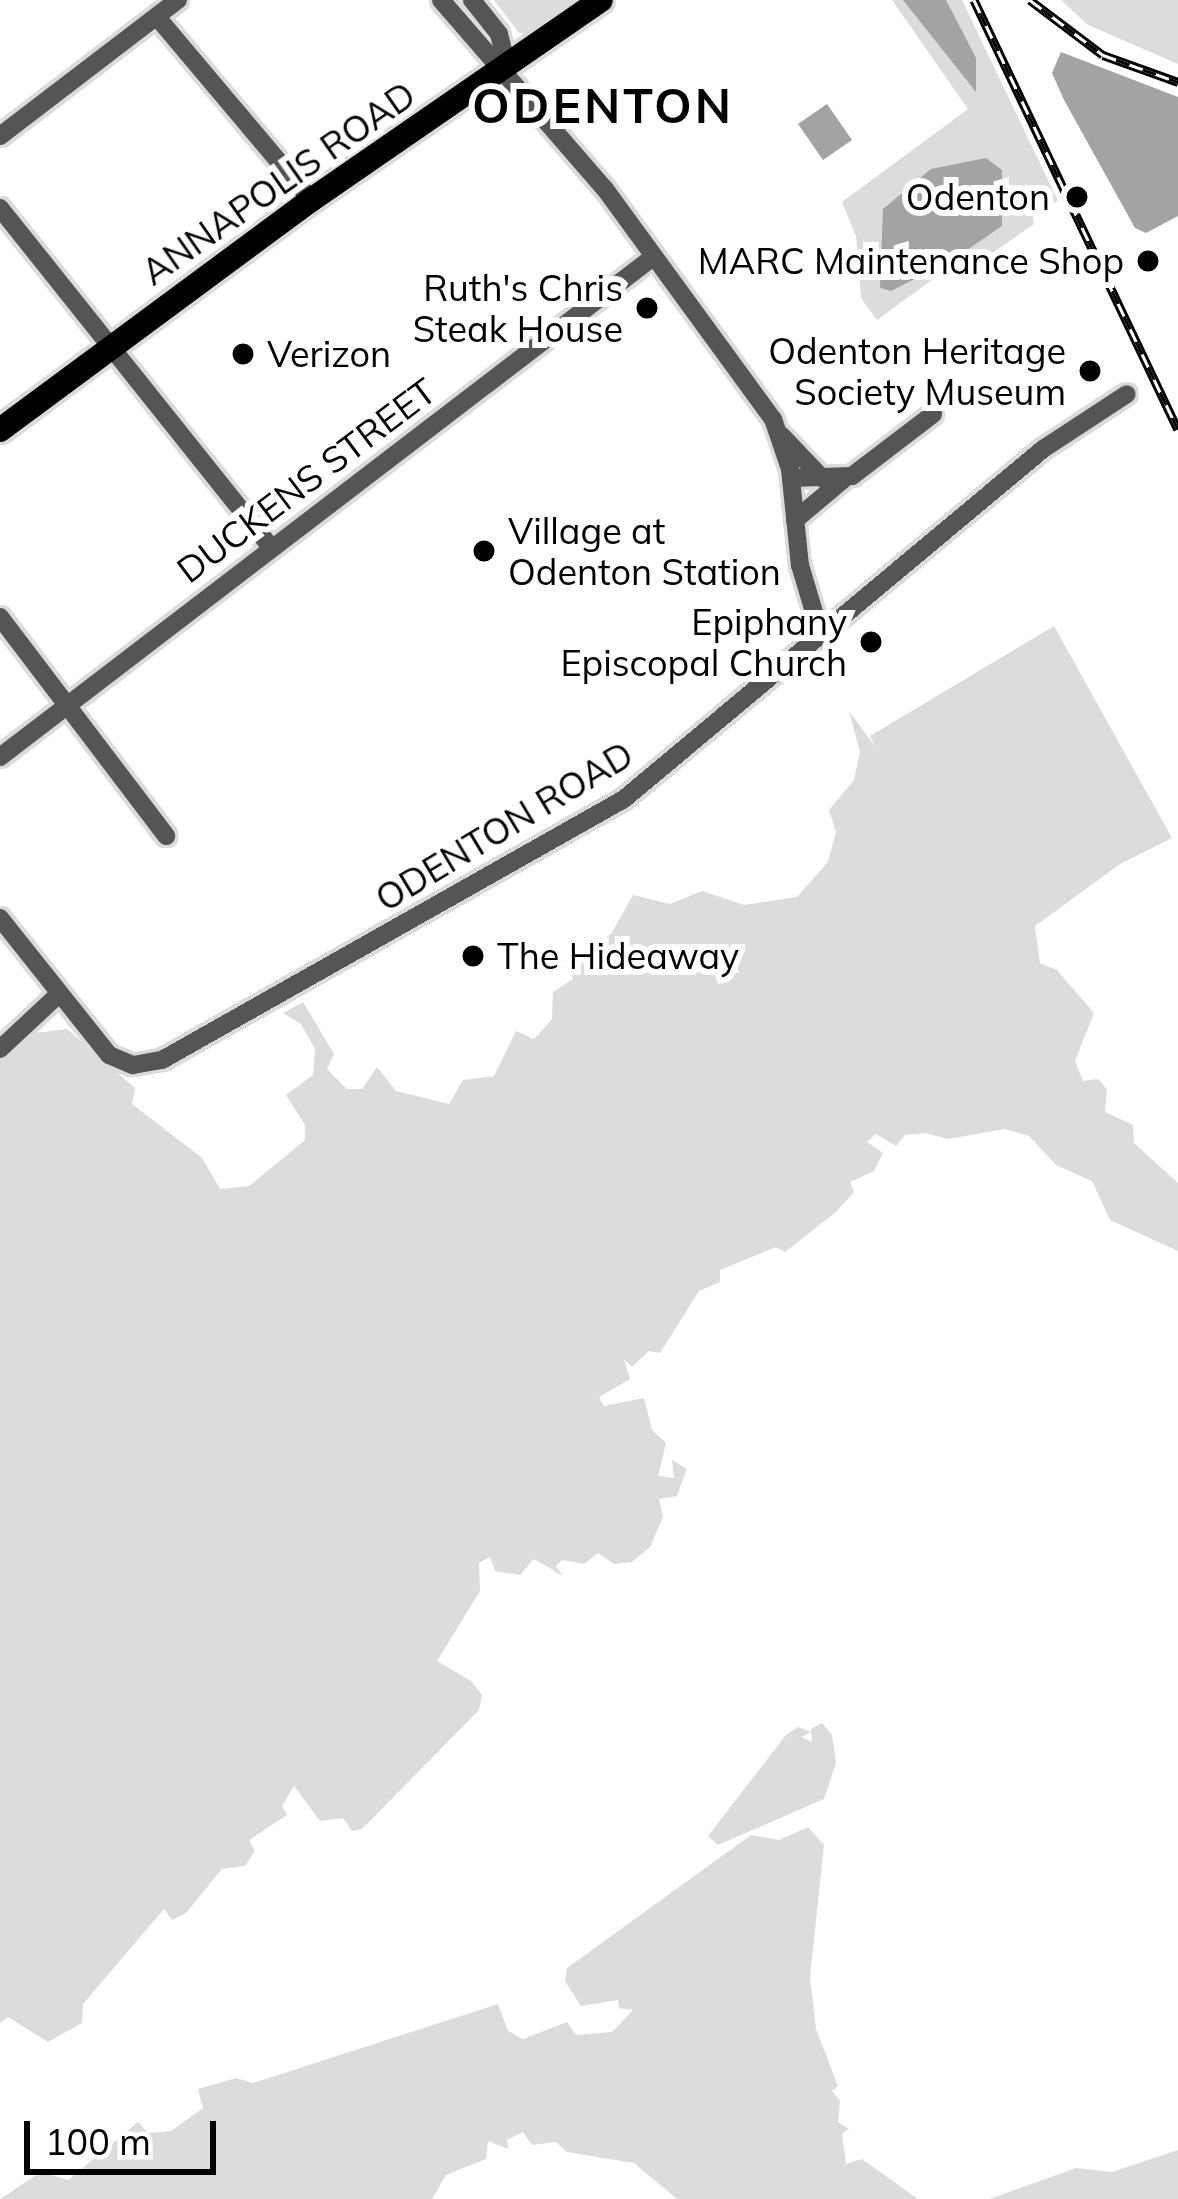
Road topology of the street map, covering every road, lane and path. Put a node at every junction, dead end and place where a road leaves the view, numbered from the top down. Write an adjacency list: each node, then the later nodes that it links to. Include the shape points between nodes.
1 (178, 0): 5 (street)
2 (441, 0): 6 (street, via 479,48)
3 (472, 0): 6 (street, via 499,34)
4 (601, 0): 6 (main road, ANNAPOLIS ROAD)
5 (157, 16): 7 (street); 8 (street)
6 (507, 67): 8 (main road, ANNAPOLIS ROAD); 10 (street)
7 (0, 136)
8 (310, 200): 11 (main road, ANNAPOLIS ROAD)
9 (0, 208): 11 (street)
10 (653, 257): 15 (street); 20 (street, DUCKENS STREET)
11 (112, 347): 14 (main road, ANNAPOLIS ROAD); 20 (street)
12 (1127, 394): 22 (street, ODENTON ROAD, via 1043,449)
13 (933, 414): 18 (street)
14 (0, 430)
15 (781, 435): 16 (street); 17 (street)
16 (791, 478): 17 (street); 19 (street)
17 (823, 479): 18 (street)
18 (844, 479): 19 (street)
19 (795, 520): 22 (street)
20 (271, 548): 23 (street, DUCKENS STREET)
21 (0, 616): 23 (street)
22 (820, 632): 27 (street, ODENTON ROAD, via 702,741 624,799 162,1060 133,1065 109,1055)
23 (69, 704): 24 (street, DUCKENS STREET); 25 (street)
24 (0, 757)
25 (166, 836)
26 (0, 918): 27 (street, ODENTON ROAD)
27 (59, 994): 28 (street)
28 (0, 1048)

